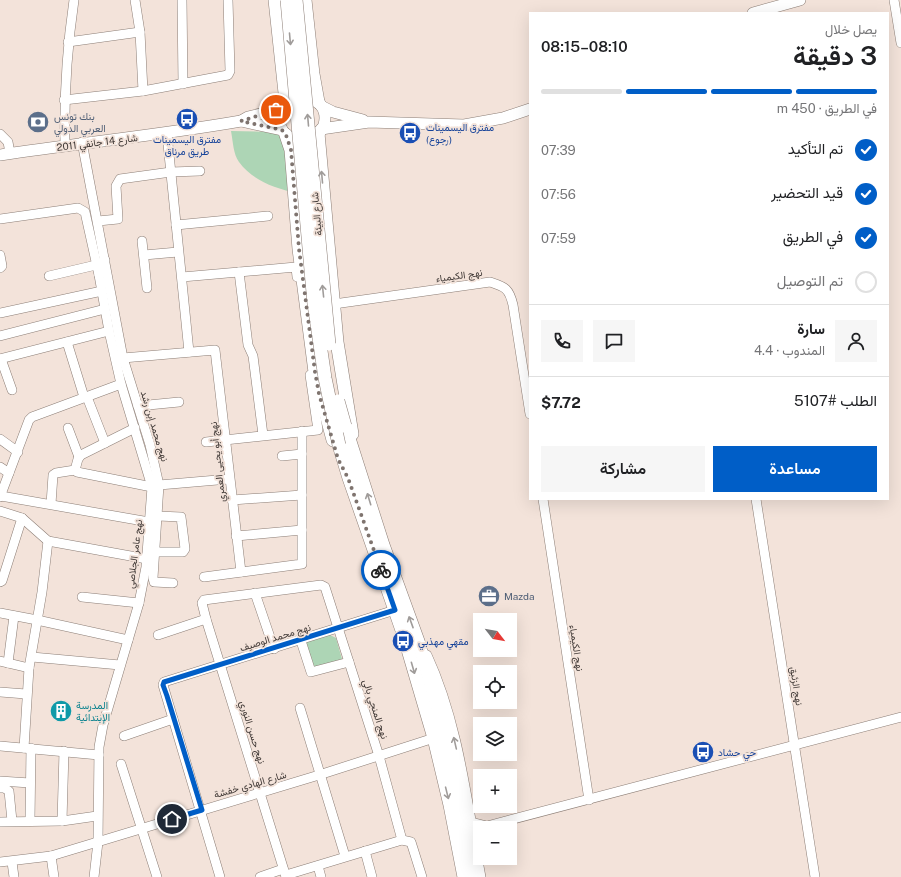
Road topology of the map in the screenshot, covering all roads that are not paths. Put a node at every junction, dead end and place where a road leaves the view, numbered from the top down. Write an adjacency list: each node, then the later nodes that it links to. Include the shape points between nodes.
1 (74, 0): 13 (street)
2 (135, 0): 12 (street)
3 (182, 0): 15 (street)
4 (228, 0): 15 (street, via 229,73)
5 (275, 0): 19 (highway)
6 (287, 0): 80 (highway, one-way to 80, bridge, via 314,304 324,371)
7 (296, 0): 76 (highway, شارع البيئة, one-way to 7, bridge, via 338,400 327,334)
8 (305, 0): 18 (highway, via 313,74)
9 (800, 0): 11 (main road)
10 (894, 0): 14 (street)
11 (757, 12)
12 (140, 32): 13 (street); 16 (street)
13 (68, 42): 17 (street)
14 (901, 43)
15 (183, 84): 16 (street)
16 (142, 91): 17 (street)
17 (64, 100): 28 (street)
18 (320, 104): 19 (main road, via 306,96 292,98); 22 (main road, via 333,112); 23 (main road, via 324,118)
19 (283, 105): 21 (main road, شارع 14 جانفي 2011); 24 (main road, via 279,123)
20 (529, 110): 22 (main road, via 464,125)
21 (241, 121): 24 (main road, شارع 14 جانفي 2011); 26 (main road, شارع 14 جانفي 2011)
22 (369, 122): 23 (main road)
23 (320, 131): 24 (main road, via 313,138 299,141); 49 (highway, one-way to 23)
24 (284, 132): 80 (highway, via 291,150 299,249 315,372 338,459)
25 (0, 134): 29 (street, via 8,142)
26 (167, 134): 27 (main road, شارع 14 جانفي 2011); 31 (street)
27 (82, 142): 28 (main road, شارع 14 جانفي 2011); 34 (street, نهج محمد إبن رشد)
28 (65, 145): 29 (main road, شارع 14 جانفي 2011)
29 (5, 154)
30 (200, 171): 31 (street)
31 (171, 172): 34 (street, via 123,177 118,180 118,219); 35 (street)
32 (268, 216): 35 (street)
33 (0, 219): 41 (street, نهج عامر الجلاصي, via 78,208 85,212)
34 (98, 221): 40 (street, نهج محمد إبن رشد)
35 (176, 225): 37 (street)
36 (142, 241): 39 (street)
37 (178, 252): 39 (street); 46 (street)
38 (0, 255): 42 (street)
39 (144, 255): 47 (street)
40 (105, 260): 44 (street); 56 (street, نهج محمد إبن رشد)
41 (96, 265): 44 (street, نهج عامر الجلاصي); 45 (street)
42 (0, 268)
43 (240, 272): 46 (street); 66 (street, via 296,267 318,430); 67 (street, via 248,345 253,356)
44 (99, 275): 48 (street, نهج عامر الجلاصي)
45 (49, 276)
46 (182, 277): 55 (street)
47 (147, 288)
48 (102, 291): 50 (street, نهج عامر الجلاصي); 51 (street)
49 (334, 304): 63 (street, نهج الكيمياء, via 490,282 506,288 513,305); 76 (highway, via 337,342)
50 (105, 309): 52 (street, نهج عامر الجلاصي); 53 (street)
51 (0, 313)
52 (109, 331): 54 (street); 58 (street, نهج عامر الجلاصي)
53 (0, 336)
54 (67, 342): 57 (street); 60 (street)
55 (189, 352): 56 (street); 69 (street, نهج أبو يحيى العمري, via 215,350)
56 (123, 358): 62 (street, نهج محمد إبن رشد)
57 (0, 359): 59 (street)
58 (121, 384): 60 (street); 65 (street, نهج عامر الجلاصي)
59 (12, 390)
60 (85, 397): 71 (street); 72 (street, via 32,417)
61 (179, 402): 62 (street)
62 (138, 406): 82 (street, نهج محمد إبن رشد, via 150,446)
63 (529, 408)
64 (68, 428): 75 (street)
65 (135, 428): 71 (street); 82 (street, نهج عامر الجلاصي)
66 (302, 431): 67 (street); 73 (street)
67 (263, 435): 69 (street)
68 (0, 439): 72 (street)
69 (226, 440): 70 (street); 81 (street, نهج أبو يحيى العمري)
70 (206, 442)
71 (105, 443): 75 (street)
72 (18, 452): 79 (street)
73 (302, 454): 74 (street); 83 (street)
74 (282, 456)
75 (79, 457): 78 (street)
76 (356, 457): 114 (highway, one-way to 76)
77 (0, 467): 79 (street)
78 (75, 470): 82 (street); 88 (street, via 53,475)
79 (9, 473): 84 (street)
80 (348, 478): 105 (highway)
81 (229, 479): 82 (street); 85 (street, نهج أبو يحيى العمري)
82 (155, 486): 90 (street, نهج محمد إبن رشد); 92 (street, نهج عامر الجلاصي)
83 (302, 495): 85 (street); 93 (street)
84 (0, 497): 88 (street)
85 (232, 500): 94 (street, نهج أبو يحيى العمري)
86 (543, 500): 141 (street, نهج الكيمياء)
87 (756, 500): 129 (street, نهج الزئبق)
88 (51, 504): 92 (street)
89 (0, 511): 91 (street)
90 (158, 516): 96 (street, نهج محمد إبن رشد); 96 (street, via 181,517 185,549 183,552)
91 (22, 518): 95 (street); 100 (street)
92 (149, 522): 97 (street, نهج عامر الجلاصي)
93 (302, 530): 94 (street); 98 (street, via 302,564)
94 (236, 536): 98 (street, نهج أبو يحيى العمري)
95 (48, 541): 97 (street); 109 (street)
96 (156, 552): 101 (street, نهج محمد إبن رشد, via 154,582)
97 (147, 559): 104 (street, نهج عامر الجلاصي)
98 (241, 572): 99 (street)
99 (204, 577)
100 (0, 582)
101 (173, 583)
102 (255, 593): 108 (street, نهج حسن النوري, via 203,601); 110 (street, نهج المنجي بالي, via 321,585 325,587); 115 (street)
103 (82, 597): 104 (street)
104 (139, 603): 112 (street, نهج عامر الجلاصي)
105 (395, 610): 110 (street, نهج محمد الوصيف); 128 (highway, one-way to 128)
106 (0, 613): 107 (street)
107 (14, 616): 109 (street); 117 (street)
108 (206, 619): 111 (street); 119 (street, نهج حسن النوري)
109 (37, 620): 112 (street); 116 (street)
110 (339, 629): 113 (street, نهج محمد الوصيف); 118 (street, نهج المنجي بالي)
111 (158, 635)
112 (128, 640): 120 (street, نهج عامر الجلاصي)
113 (301, 641): 115 (street, نهج محمد الوصيف); 118 (street, via 311,672)
114 (419, 644): 149 (street, one-way to 114, via 454,737 439,685 425,651); 172 (highway, via 446,737)
115 (274, 649): 119 (street, نهج محمد الوصيف)
116 (32, 657): 120 (street); 121 (street)
117 (4, 662): 121 (street)
118 (349, 662): 134 (street, نهج المنجي بالي)
119 (221, 664): 126 (street, نهج محمد الوصيف, via 166,680 163,685); 140 (street, نهج حسن النوري)
120 (120, 665): 133 (street, نهج عامر الجلاصي, via 103,725)
121 (29, 668): 123 (street)
122 (0, 692): 123 (street)
123 (26, 694): 131 (street)
124 (300, 708): 136 (street)
125 (901, 717): 129 (street)
126 (173, 719): 127 (street); 142 (street)
127 (124, 736)
128 (434, 738): 134 (street, شارع الهادي خفشة); 171 (highway, one-way to 171)
129 (794, 744): 141 (street); 174 (street, نهج الزئبق)
130 (0, 746): 131 (street)
131 (28, 748): 132 (street); 138 (street)
132 (64, 751): 133 (street); 145 (street)
133 (99, 755): 143 (street, نهج عامر الجلاصي)
134 (379, 756): 136 (street, شارع الهادي خفشة); 152 (street, نهج المنجي بالي)
135 (121, 764): 151 (street)
136 (319, 776): 140 (street, شارع الهادي خفشة); 156 (street)
137 (0, 781): 138 (street)
138 (30, 783): 144 (street)
139 (0, 788): 146 (street, via 9,792)
140 (260, 793): 142 (street, شارع الهادي خفشة); 161 (street, نهج حسن النوري)
141 (589, 800): 147 (street)
142 (202, 810): 151 (street, شارع الهادي خفشة); 166 (street)
143 (97, 816): 145 (street); 153 (street, نهج عامر الجلاصي)
144 (30, 820): 145 (street); 146 (street)
145 (62, 820)
146 (12, 821): 148 (street)
147 (509, 821)
148 (0, 822)
149 (472, 822): 150 (street)
150 (473, 825)
151 (143, 828): 153 (street, شارع الهادي خفشة); 165 (street)
152 (402, 840): 154 (street); 170 (street, via 411,842)
153 (98, 842): 155 (street, شارع الهادي خفشة); 164 (street, نهج عامر الجلاصي)
154 (365, 851): 156 (street); 169 (street)
155 (51, 856): 158 (street, شارع الهادي خفشة); 163 (street)
156 (345, 856): 160 (street)
157 (0, 862): 158 (street, شارع الهادي خفشة)
158 (12, 862): 162 (street)
159 (480, 865): 173 (street)
160 (318, 866): 161 (street); 168 (street)
161 (285, 874): 167 (street)
162 (14, 877)
163 (54, 877)
164 (94, 877)
165 (157, 877)
166 (220, 877)
167 (260, 877)
168 (321, 877)
169 (372, 877)
170 (422, 877)
171 (464, 877)
172 (474, 877)
173 (481, 877)
174 (815, 877)

